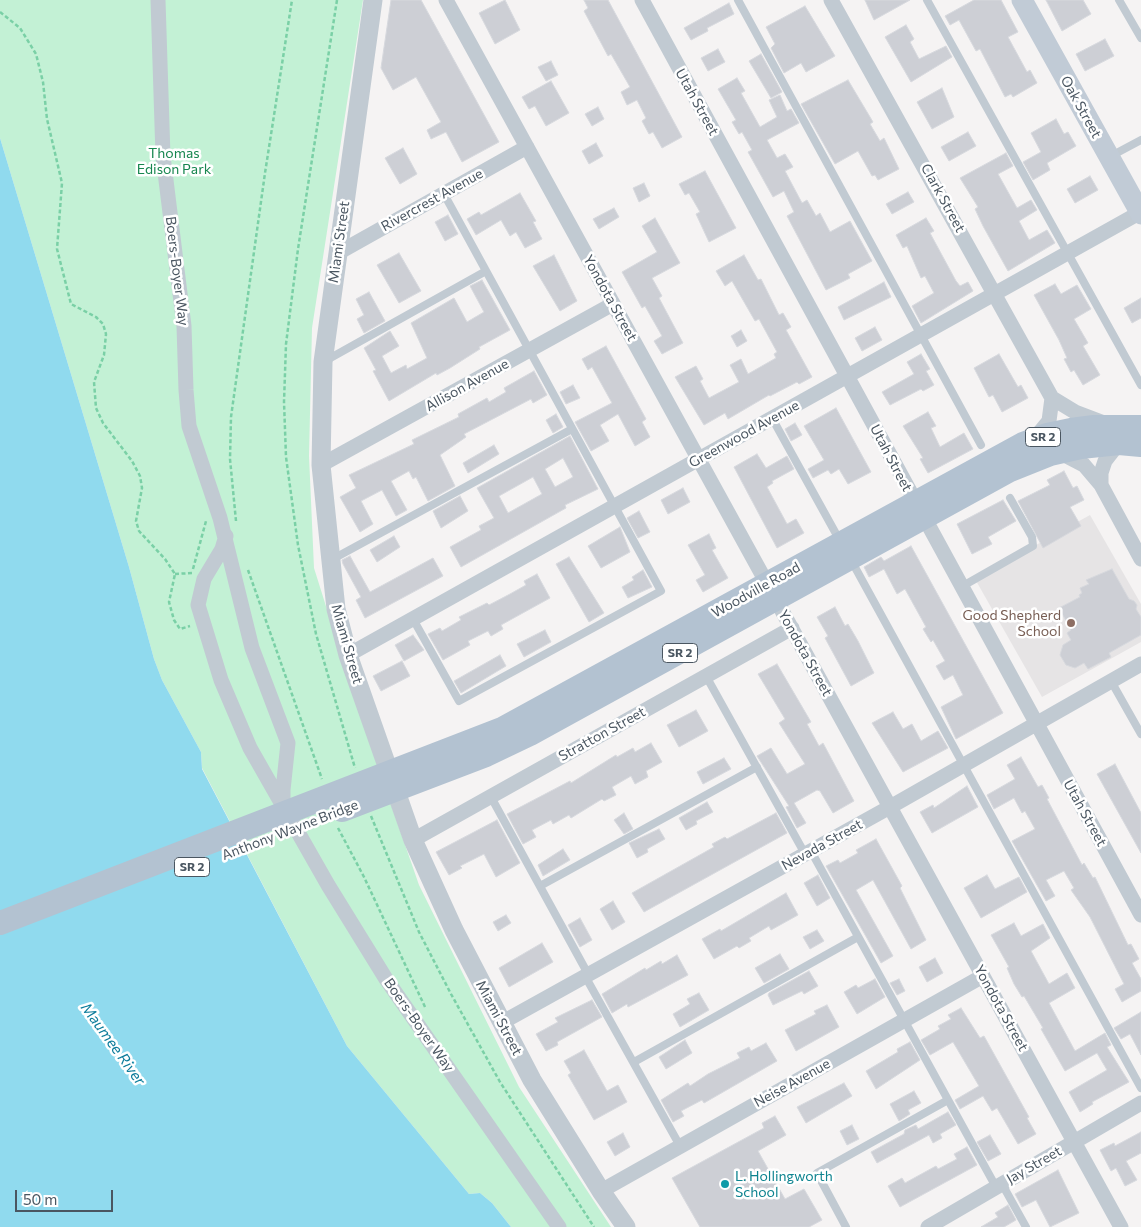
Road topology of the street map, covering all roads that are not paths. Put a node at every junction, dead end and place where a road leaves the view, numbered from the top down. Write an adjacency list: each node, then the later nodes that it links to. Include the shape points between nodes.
1 (158, 0): 40 (street, Boers-Boyer Way, via 163,156 184,326 187,411 194,443)
2 (372, 0): 16 (street, Miami Street)
3 (446, 0): 12 (street, Yondota Street)
4 (642, 0): 24 (street, Utah Street)
5 (738, 0): 21 (lane)
6 (832, 0): 19 (street, Clark Street)
7 (927, 0): 17 (lane)
8 (1022, 0): 13 (main road, Oak Street)
9 (1120, 0): 10 (lane)
10 (1141, 38)
11 (1141, 140): 13 (lane)
12 (527, 147): 14 (street, Rivercrest Avenue); 20 (street, Yondota Street)
13 (1110, 157): 15 (main road, Oak Street)
14 (444, 194): 16 (street, Rivercrest Avenue); 18 (lane)
15 (1139, 205): 17 (street, Greenwood Avenue)
16 (338, 253): 23 (street, Miami Street)
17 (1068, 253): 19 (street, Greenwood Avenue); 25 (lane)
18 (486, 270): 22 (lane); 23 (lane)
19 (996, 293): 21 (street, Greenwood Avenue); 26 (street, Clark Street)
20 (613, 304): 22 (street, Allison Avenue); 34 (street, Yondota Street)
21 (921, 335): 24 (street, Greenwood Avenue); 32 (lane)
22 (529, 350): 29 (lane); 35 (street, Allison Avenue)
23 (323, 362): 35 (street, Miami Street)
24 (847, 376): 27 (street, Greenwood Avenue); 43 (street, Utah Street)
25 (1141, 385)
26 (1052, 398): 30 (street); 31 (street, via 1049,420)
27 (772, 418): 34 (street, Greenwood Avenue); 52 (lane)
28 (1141, 427): 30 (main road, Woodville Road / SR 2)
29 (572, 429): 39 (lane); 42 (lane)
30 (1124, 438): 31 (main road, Woodville Road / SR 2, via 1071,430); 33 (main road, Woodville Road / SR 2); 36 (street, via 1105,461)
31 (1032, 440): 37 (main road, Woodville Road / SR 2)
32 (982, 445)
33 (1058, 452): 36 (street, via 1084,464); 37 (main road, Woodville Road / SR 2)
34 (699, 459): 39 (street, Greenwood Avenue); 45 (street, Yondota Street)
35 (321, 465): 42 (street, Miami Street)
36 (1101, 485): 41 (street)
37 (960, 488): 54 (main road, Woodville Road / SR 2, via 524,719)
38 (1010, 498): 43 (lane, via 1032,537 1033,546)
39 (614, 506): 44 (street, Greenwood Avenue); 44 (lane, via 661,591 460,701)
40 (226, 536): 57 (street, Boers-Boyer Way, via 252,648 288,743 283,804); 57 (street, Boers-Boyer Way, via 200,590 200,619 246,740)
41 (1141, 559)
42 (329, 561): 46 (street, Miami Street, via 336,610)
43 (962, 587): 50 (street, Utah Street)
44 (413, 619): 46 (street, Greenwood Avenue)
45 (792, 628): 48 (street, Stratton Street); 56 (street, Yondota Street)
46 (348, 655): 58 (street, Miami Street)
47 (1141, 664): 49 (street, Nevada Street)
48 (706, 676): 53 (lane); 55 (street, Stratton Street)
49 (1111, 681): 50 (street, Nevada Street); 51 (lane)
50 (1036, 724): 52 (street, Nevada Street); 61 (street, Utah Street)
51 (1141, 734)
52 (964, 765): 56 (street, Nevada Street); 70 (lane)
53 (757, 767): 59 (lane); 60 (lane)
54 (381, 786): 62 (main road, Anthony Wayne Bridge / SR 2); 64 (main road, Anthony Wayne Bridge / SR 2)
55 (491, 797): 58 (street, Stratton Street); 60 (lane)
56 (890, 807): 59 (street, Nevada Street); 66 (street, Yondota Street)
57 (288, 817): 78 (street, Boers-Boyer Way, via 386,979)
58 (413, 840): 68 (street, Miami Street)
59 (808, 852): 63 (lane); 65 (street, Nevada Street)
60 (540, 886): 65 (lane)
61 (1141, 915)
62 (0, 923)
63 (858, 937): 67 (lane); 69 (lane)
64 (0, 941)
65 (587, 975): 68 (street, Nevada Street); 69 (lane)
66 (983, 976): 67 (street, Neise Avenue); 73 (street, Yondota Street)
67 (904, 1020): 71 (lane); 74 (street, Neise Avenue)
68 (500, 1023): 76 (street, Miami Street)
69 (634, 1062): 74 (lane)
70 (1141, 1088)
71 (948, 1100): 75 (lane); 80 (lane, via 817,1173)
72 (1141, 1103): 73 (street, Jay Street)
73 (1074, 1142): 75 (street, Jay Street); 82 (street, Yondota Street)
74 (680, 1146): 76 (street, Neise Avenue)
75 (999, 1185): 77 (street, Jay Street); 81 (lane)
76 (601, 1191): 79 (street, Miami Street)
77 (932, 1226)
78 (558, 1227)
79 (626, 1227)
80 (846, 1227)
81 (1026, 1227)
82 (1121, 1227)

